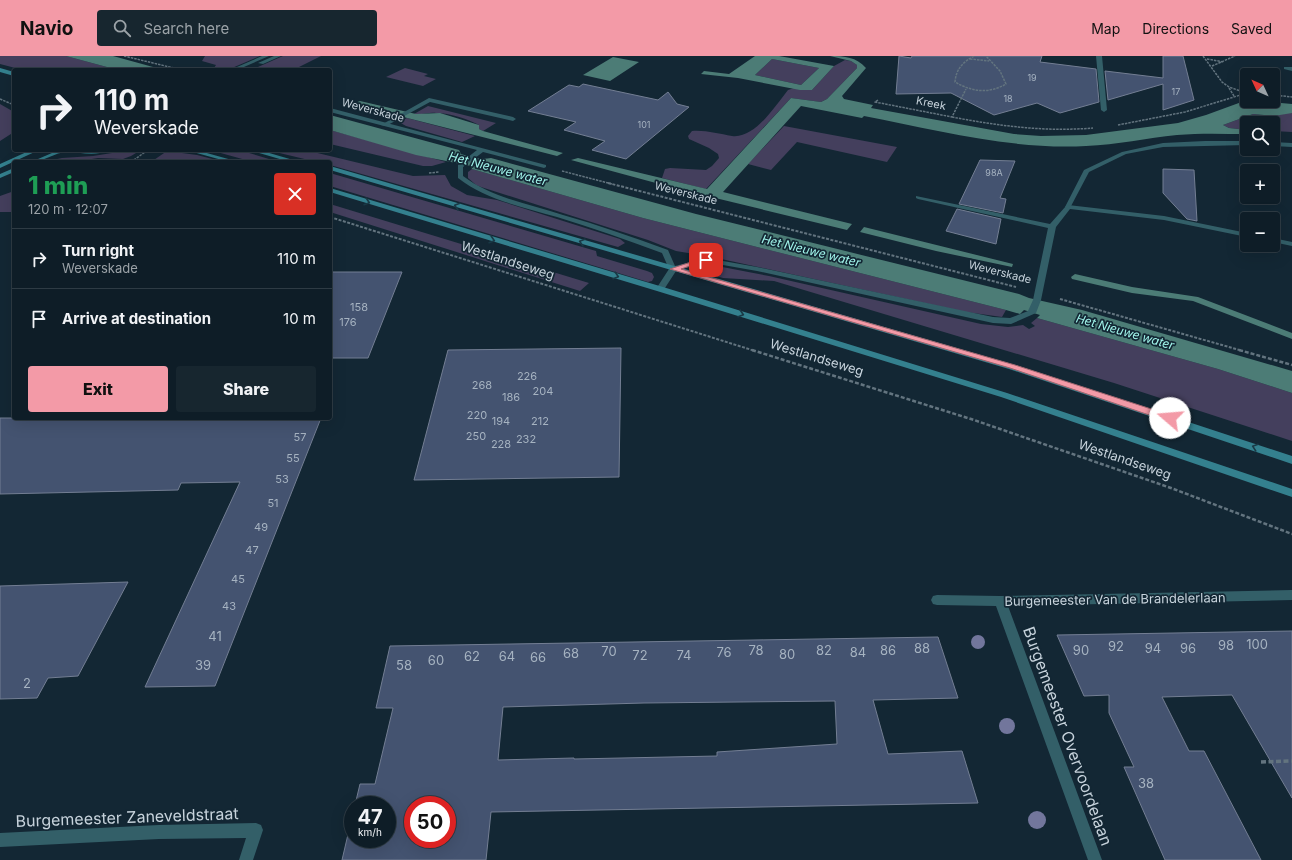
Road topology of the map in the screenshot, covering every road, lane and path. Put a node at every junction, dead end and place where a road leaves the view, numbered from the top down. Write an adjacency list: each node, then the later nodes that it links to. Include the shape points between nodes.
1 (124, 56): 14 (path)
2 (266, 56): 15 (street)
3 (278, 56): 16 (street)
4 (974, 56): 9 (path, Kreek)
5 (986, 56): 11 (path)
6 (1099, 56): 28 (street)
7 (1203, 56): 10 (path)
8 (1235, 56): 12 (path)
9 (969, 59): 11 (path); 20 (path, Kreek, via 957,70 955,76 955,82)
10 (1206, 59): 12 (path); 13 (path)
11 (990, 61): 20 (path, via 998,67 1006,84 991,91)
12 (1224, 62): 13 (path)
13 (1212, 66): 19 (path, via 1215,74)
14 (174, 68)
15 (237, 68)
16 (250, 68)
17 (0, 70): 18 (main road)
18 (12, 73)
19 (1228, 88): 21 (path); 22 (path)
20 (966, 89): 26 (path, Kreek, via 952,117 875,103)
21 (1240, 91)
22 (1234, 96)
23 (1280, 96): 24 (path)
24 (1292, 97)
25 (0, 99): 27 (path)
26 (878, 100)
27 (12, 104)
28 (1104, 110)
29 (332, 111): 31 (street, Weverskade)
30 (513, 119): 31 (street, via 429,100)
31 (384, 124): 35 (street, Weverskade)
32 (1240, 143): 54 (street, Weverskade, via 1163,146 1124,153 1086,171)
33 (1280, 144): 34 (street)
34 (1292, 145)
35 (482, 150): 48 (street, Weverskade); 60 (street, via 460,166 460,177 469,186 628,237 665,252)
36 (32, 152): 41 (main road)
37 (59, 152): 42 (main road)
38 (145, 152): 43 (path)
39 (197, 152): 44 (main road)
40 (260, 152): 45 (main road)
41 (14, 160)
42 (39, 160)
43 (134, 160)
44 (228, 160)
45 (290, 160)
46 (12, 161): 47 (main road)
47 (0, 166)
48 (544, 166): 62 (path, Weverskade)
49 (332, 169): 60 (main road, one-way to 49)
50 (12, 171): 51 (main road)
51 (0, 176)
52 (332, 191): 61 (main road, Westlandseweg, one-way to 61)
53 (918, 197): 56 (street)
54 (1068, 207): 56 (street, Weverskade); 57 (street, via 1164,218)
55 (332, 218): 66 (path, Westlandseweg, via 974,420 1171,488)
56 (1052, 227): 62 (street, Weverskade)
57 (1240, 234)
58 (1280, 241): 59 (street)
59 (1292, 244)
60 (673, 269): 61 (street); 62 (street, Weverskade, via 706,260 993,320 1011,321 1032,313); 64 (main road, one-way to 60, via 1012,367)
61 (660, 289): 65 (main road, Westlandseweg, one-way to 65, via 1004,395)
62 (1037, 296): 63 (path, Weverskade)
63 (1292, 365)
64 (1292, 460)
65 (1292, 493)
66 (1292, 534)
67 (1292, 595): 69 (street, Burgemeester Van de Brandelerlaan)
68 (937, 600): 69 (street, Burgemeester Van de Brandelerlaan)
69 (1000, 601): 74 (street, Burgemeester Overvoordelaan)
70 (1292, 761): 71 (path)
71 (1261, 762)
72 (0, 840): 73 (street, Burgemeester Zaneveldstraat, via 256,830)
73 (246, 860)
74 (1095, 860)

